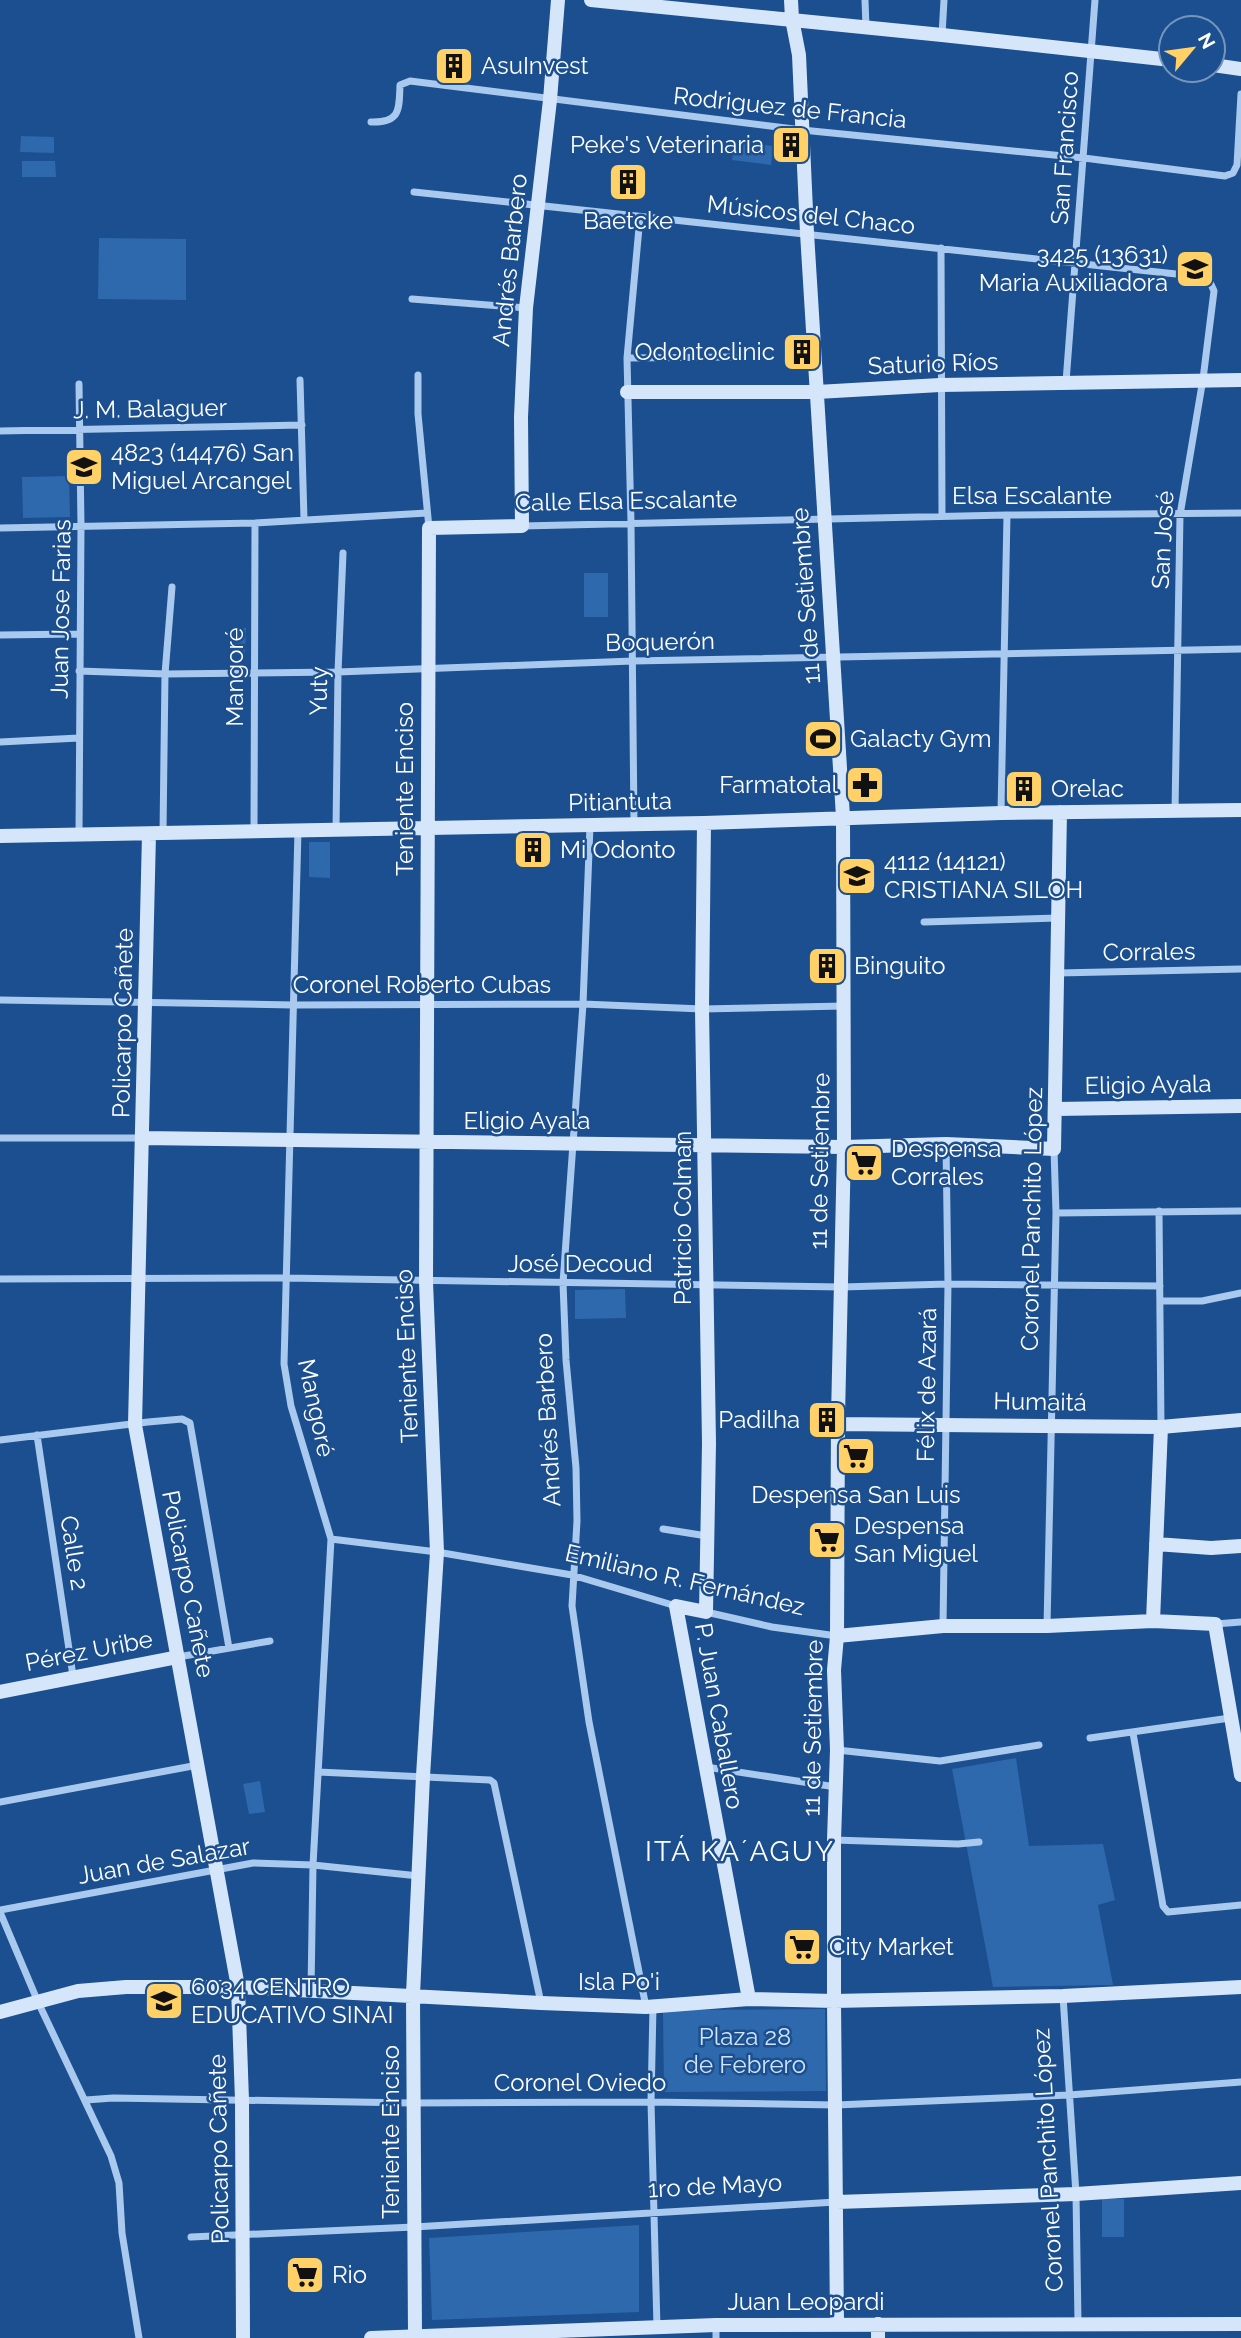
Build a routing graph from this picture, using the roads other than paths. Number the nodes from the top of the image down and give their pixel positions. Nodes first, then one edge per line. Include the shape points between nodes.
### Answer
1 (558, 0) edge
2 (591, 0) edge
3 (791, 0) edge
4 (865, 0) edge
5 (944, 0) edge
6 (1095, 0) edge
7 (792, 19) junction
8 (866, 27) junction
9 (942, 34) junction
10 (1092, 51) junction
11 (1157, 58) edge
12 (1241, 94) edge
13 (550, 100) junction
14 (371, 122) dead end
15 (802, 130) junction
16 (1084, 158) junction
17 (414, 192) dead end
18 (538, 205) junction
19 (640, 217) junction
20 (807, 233) junction
21 (940, 248) junction
22 (1076, 264) junction
23 (1204, 276) joint
24 (412, 299) dead end
25 (526, 309) junction
26 (737, 357) dead end
27 (627, 358) junction
28 (418, 375) dead end
29 (1203, 379) junction
30 (300, 380) dead end
31 (1241, 380) edge
32 (1066, 382) junction
33 (79, 384) dead end
34 (940, 385) junction
35 (627, 392) junction
36 (817, 392) junction
37 (302, 425) junction
38 (79, 430) junction
39 (0, 431) edge
40 (427, 513) junction
41 (1241, 513) edge
42 (1007, 514) junction
43 (1180, 515) junction
44 (942, 516) junction
45 (304, 519) junction
46 (824, 519) junction
47 (255, 523) junction
48 (632, 523) junction
49 (81, 526) junction
50 (523, 526) junction
51 (0, 528) edge
52 (429, 528) junction
53 (343, 553) dead end
54 (172, 587) dead end
55 (79, 634) junction
56 (0, 635) edge
57 (1241, 649) edge
58 (1177, 650) junction
59 (1004, 654) junction
60 (833, 657) junction
61 (633, 661) junction
62 (428, 670) junction
63 (79, 671) junction
64 (255, 672) junction
65 (338, 672) junction
66 (165, 674) junction
67 (79, 738) junction
68 (0, 742) edge
69 (1241, 810) edge
70 (1060, 812) junction
71 (1175, 812) junction
72 (1001, 813) junction
73 (843, 817) junction
74 (704, 823) junction
75 (634, 824) junction
76 (590, 825) junction
77 (427, 827) junction
78 (336, 830) junction
79 (254, 831) junction
80 (298, 831) junction
81 (156, 833) junction
82 (79, 834) junction
83 (0, 835) edge
84 (1058, 918) junction
85 (924, 922) dead end
86 (1241, 970) edge
87 (1058, 973) junction
88 (0, 1000) edge
89 (147, 1001) junction
90 (428, 1003) junction
91 (583, 1004) junction
92 (293, 1005) junction
93 (844, 1006) junction
94 (702, 1009) junction
95 (1241, 1106) edge
96 (1056, 1110) junction
97 (0, 1138) edge
98 (142, 1138) junction
99 (291, 1140) junction
100 (426, 1143) junction
101 (572, 1144) junction
102 (705, 1144) junction
103 (946, 1144) junction
104 (844, 1147) junction
105 (1054, 1149) junction
106 (1159, 1211) junction
107 (1241, 1211) edge
108 (1056, 1213) junction
109 (139, 1278) junction
110 (286, 1278) junction
111 (0, 1279) edge
112 (426, 1282) junction
113 (563, 1283) junction
114 (705, 1283) junction
115 (948, 1284) junction
116 (1054, 1285) junction
117 (1160, 1286) junction
118 (842, 1287) junction
119 (1241, 1293) edge
120 (1160, 1301) junction
121 (1241, 1420) edge
122 (135, 1424) junction
123 (838, 1424) junction
124 (947, 1424) junction
125 (1053, 1425) junction
126 (1161, 1427) junction
127 (37, 1435) junction
128 (0, 1440) edge
129 (663, 1529) dead end
130 (708, 1536) junction
131 (331, 1539) junction
132 (1156, 1544) junction
133 (1241, 1546) edge
134 (437, 1552) junction
135 (572, 1576) junction
136 (676, 1606) junction
137 (706, 1612) junction
138 (1153, 1621) junction
139 (1241, 1622) edge
140 (1215, 1624) junction
141 (943, 1626) junction
142 (1047, 1626) junction
143 (837, 1636) junction
144 (270, 1641) dead end
145 (229, 1648) junction
146 (178, 1657) junction
147 (74, 1676) junction
148 (0, 1692) edge
149 (1230, 1718) junction
150 (1133, 1733) junction
151 (1090, 1738) dead end
152 (1040, 1745) dead end
153 (837, 1750) junction
154 (198, 1764) junction
155 (705, 1766) junction
156 (318, 1772) junction
157 (1241, 1775) edge
158 (423, 1776) junction
159 (836, 1787) junction
160 (0, 1802) edge
161 (834, 1840) junction
162 (979, 1842) dead end
163 (313, 1865) junction
164 (217, 1870) junction
165 (420, 1876) junction
166 (1241, 1905) edge
167 (0, 1911) edge
168 (238, 1987) junction
169 (1241, 1987) edge
170 (311, 1990) junction
171 (413, 1995) junction
172 (1063, 1996) junction
173 (749, 1999) junction
174 (834, 2001) junction
175 (38, 2002) junction
176 (541, 2003) junction
177 (650, 2006) junction
178 (0, 2012) edge
179 (1241, 2082) edge
180 (1069, 2095) junction
181 (86, 2100) junction
182 (242, 2100) junction
183 (651, 2102) junction
184 (412, 2103) junction
185 (836, 2105) junction
186 (1241, 2183) edge
187 (1076, 2194) junction
188 (836, 2202) junction
189 (653, 2213) junction
190 (414, 2227) junction
191 (243, 2235) junction
192 (191, 2237) dead end
193 (1078, 2323) junction
194 (837, 2324) junction
195 (1241, 2324) edge
196 (657, 2327) junction
197 (878, 2331) edge
198 (716, 2332) edge
199 (415, 2336) junction
200 (492, 2336) edge
201 (139, 2338) edge
202 (243, 2338) edge
203 (371, 2338) edge

1 - 13 street, Andrés Barbero
2 - 7 street
3 - 7 street, 11 de Setiembre
4 - 8 street
5 - 9 street
6 - 10 street, San Francisco
7 - 8 street
7 - 15 street, 11 de Setiembre via 799,55
8 - 9 street
9 - 10 street
10 - 11 street
10 - 16 street, San Francisco
12 - 16 street, Rodriguez de Francia via 1233,173 1217,177
13 - 14 street, Rodriguez de Francia via 405,82 398,112 384,122
13 - 15 street, Rodriguez de Francia
13 - 18 street, Andrés Barbero
15 - 16 street, Rodriguez de Francia
15 - 20 street, 11 de Setiembre
16 - 22 street, San Francisco
17 - 18 street, Músicos del Chaco
18 - 19 street, Músicos del Chaco
18 - 25 street, Andrés Barbero
19 - 20 street, Músicos del Chaco
19 - 27 street
20 - 21 street, Músicos del Chaco
20 - 36 street, 11 de Setiembre
21 - 22 street, Músicos del Chaco
21 - 34 street
22 - 23 street, Músicos del Chaco
22 - 32 street, San Francisco
23 - 29 street, San José via 1214,291
24 - 25 street
25 - 50 street, Andrés Barbero via 521,417
26 - 27 street
27 - 35 street
28 - 40 street, Teniente Enciso
29 - 31 street, Saturio Ríos
29 - 32 street, Saturio Ríos
29 - 43 street, San José
30 - 37 street
32 - 34 street, Saturio Ríos
33 - 38 street, Juan Jose Farias
34 - 36 street, Saturio Ríos
34 - 44 street
35 - 36 street, Saturio Ríos
35 - 48 street
36 - 46 street, 11 de Setiembre
37 - 38 street, J. M. Balaguer
37 - 45 street
38 - 39 street, J. M. Balaguer
38 - 49 street, Juan Jose Farias
40 - 45 street
40 - 52 street, Teniente Enciso
41 - 43 street, Elsa Escalante
42 - 43 street, Elsa Escalante
42 - 44 street, Elsa Escalante
42 - 59 street
43 - 58 street, San José
44 - 46 street, Elsa Escalante
45 - 47 street
46 - 48 street, Calle Elsa Escalante
46 - 60 street, 11 de Setiembre
47 - 49 street
47 - 64 street, Mangoré
48 - 50 street, Calle Elsa Escalante
48 - 61 street
49 - 51 street
49 - 55 street, Juan Jose Farias
50 - 52 street, Calle Elsa Escalante
52 - 62 street, Teniente Enciso
53 - 65 street, Yuty
54 - 66 street, Policarpo Cañete
55 - 56 street
55 - 63 street, Juan Jose Farias
57 - 58 street, Boquerón
58 - 59 street, Boquerón
58 - 71 street, San José
59 - 60 street, Boquerón
59 - 72 street
60 - 61 street, Boquerón
60 - 73 street, 11 de Setiembre
61 - 62 street, Boquerón
61 - 75 street
62 - 65 street, Boquerón
62 - 77 street, Teniente Enciso
63 - 66 street, Boquerón
63 - 67 street, Juan Jose Farias
64 - 65 street, Boquerón
64 - 66 street, Boquerón
64 - 79 street, Mangoré
65 - 78 street, Yuty
66 - 81 street, Policarpo Cañete
67 - 68 street
67 - 82 street, Juan Jose Farias
69 - 71 street, Pitiantuta
70 - 71 street, Pitiantuta
70 - 72 street, Pitiantuta
70 - 84 street, Coronel Panchito López
72 - 73 street, Pitiantuta
73 - 74 street, Pitiantuta
73 - 93 street, 11 de Setiembre
74 - 75 street, Pitiantuta
74 - 94 street, Patricio Colman
75 - 76 street, Pitiantuta
76 - 77 street, Pitiantuta
76 - 91 street, Andrés Barbero
77 - 78 street, Pitiantuta
77 - 90 street, Teniente Enciso
78 - 80 street, Pitiantuta
79 - 80 street, Pitiantuta
79 - 81 street, Pitiantuta
80 - 92 street, Mangoré
81 - 82 street, Pitiantuta
81 - 89 street, Policarpo Cañete
82 - 83 street, Pitiantuta
84 - 85 street
84 - 87 street, Coronel Panchito López
86 - 87 street, Corrales
87 - 96 street, Coronel Panchito López
88 - 89 street, Coronel Roberto Cubas
89 - 92 street, Coronel Roberto Cubas
89 - 98 street, Policarpo Cañete
90 - 91 street, Coronel Roberto Cubas
90 - 92 street, Coronel Roberto Cubas
90 - 100 street, Teniente Enciso
91 - 94 street, Coronel Roberto Cubas
91 - 101 street, Andrés Barbero
92 - 99 street, Mangoré
93 - 94 street, Coronel Roberto Cubas
93 - 104 street, 11 de Setiembre
94 - 102 street, Patricio Colman
95 - 96 street, Eligio Ayala
96 - 105 street, Coronel Panchito López
97 - 98 street, Eligio Ayala
98 - 99 street, Eligio Ayala
98 - 109 street, Policarpo Cañete
99 - 100 street, Eligio Ayala
99 - 110 street, Mangoré
100 - 101 street, Eligio Ayala
100 - 112 street, Teniente Enciso
101 - 102 street, Eligio Ayala
101 - 113 street, Andrés Barbero
102 - 104 street, Eligio Ayala
102 - 114 street, Patricio Colman
103 - 104 street, Eligio Ayala
103 - 105 street, Eligio Ayala
103 - 115 street, Félix de Azará
104 - 118 street, 11 de Setiembre
105 - 108 street, Coronel Panchito López
106 - 107 street
106 - 108 street
106 - 117 street
108 - 116 street, Coronel Panchito López
109 - 110 street, José Decoud
109 - 111 street, José Decoud
109 - 122 street, Policarpo Cañete
110 - 112 street, José Decoud
110 - 131 street, Mangoré via 284,1364 290,1406
112 - 113 street, José Decoud
112 - 134 street, Teniente Enciso
113 - 114 street, José Decoud
113 - 135 street, Andrés Barbero via 576,1468
114 - 118 street, José Decoud
114 - 130 street, Patricio Colman
115 - 116 street, José Decoud
115 - 118 street, José Decoud
115 - 124 street, Félix de Azará
116 - 117 street, José Decoud
116 - 125 street, Coronel Panchito López
117 - 120 street
118 - 123 street, 11 de Setiembre
119 - 120 street via 1202,1301
120 - 126 street
121 - 126 street, Humaitá
122 - 127 street
122 - 145 street via 182,1419 190,1423
122 - 146 street, Policarpo Cañete
123 - 124 street, Humaitá
123 - 143 street, 11 de Setiembre
124 - 125 street, Humaitá
124 - 141 street, Félix de Azará
125 - 126 street, Humaitá
125 - 142 street, Coronel Panchito López
126 - 132 street
127 - 128 street
127 - 147 street, Calle 2
129 - 130 street
130 - 137 street, Patricio Colman
131 - 134 street, Emiliano R. Fernández
131 - 156 street, Mangoré
132 - 133 street
132 - 138 street
134 - 135 street, Emiliano R. Fernández
134 - 158 street, Teniente Enciso
135 - 136 street, Emiliano R. Fernández
135 - 177 street, Andrés Barbero via 573,1619 587,1709
136 - 137 street, Emiliano R. Fernández
136 - 155 street, P. Juan Caballero
137 - 143 street, Emiliano R. Fernández
138 - 140 street, Emiliano R. Fernández
138 - 142 street, Emiliano R. Fernández
139 - 140 street, Emiliano R. Fernández
140 - 149 street
141 - 142 street, Emiliano R. Fernández
141 - 143 street, Emiliano R. Fernández
143 - 153 street, 11 de Setiembre
144 - 145 street, Pérez Uribe
145 - 146 street, Pérez Uribe
146 - 147 street, Pérez Uribe
146 - 154 street, Policarpo Cañete
147 - 148 street, Pérez Uribe
149 - 150 street
149 - 157 street
150 - 151 street
150 - 166 street via 1165,1910
152 - 153 street via 940,1761
153 - 159 street, 11 de Setiembre
154 - 160 street
154 - 164 street, Policarpo Cañete
155 - 159 street
155 - 173 street, P. Juan Caballero
156 - 158 street
156 - 163 street, Mangoré
158 - 165 street, Teniente Enciso
158 - 176 street via 490,1780 496,1787
159 - 161 street, 11 de Setiembre
161 - 162 street
161 - 174 street, 11 de Setiembre
163 - 164 street, Juan de Salazar via 253,1863
163 - 165 street, Juan de Salazar
163 - 170 street, Mangoré
164 - 167 street, Juan de Salazar
164 - 168 street, Policarpo Cañete
165 - 171 street, Teniente Enciso
167 - 175 street
168 - 170 street, Isla Po'i
168 - 175 street, Isla Po'i via 101,1987
168 - 182 street, Policarpo Cañete
169 - 172 street, Isla Po'i
170 - 171 street, Isla Po'i
171 - 176 street, Isla Po'i
171 - 184 street, Teniente Enciso
172 - 174 street, Isla Po'i
172 - 180 street, Coronel Panchito López
173 - 174 street, Isla Po'i
173 - 177 street, Isla Po'i
174 - 185 street, 11 de Setiembre
175 - 178 street, Isla Po'i
175 - 181 street
176 - 177 street, Isla Po'i
177 - 183 street, Andrés Barbero
179 - 180 street, Coronel Oviedo
180 - 185 street, Coronel Oviedo
180 - 187 street, Coronel Panchito López
181 - 182 street, Coronel Oviedo
181 - 201 street via 119,2183
182 - 184 street, Coronel Oviedo
182 - 191 street, Policarpo Cañete
183 - 184 street, Coronel Oviedo
183 - 185 street, Coronel Oviedo
183 - 189 street, Andrés Barbero
184 - 190 street, Teniente Enciso
185 - 188 street, 11 de Setiembre
186 - 187 street, 1ro de Mayo
187 - 188 street, 1ro de Mayo
187 - 193 street, Coronel Panchito López
188 - 189 street, 1ro de Mayo
188 - 194 street, 11 de Setiembre
189 - 190 street, 1ro de Mayo
189 - 196 street, Andrés Barbero
190 - 191 street, 1ro de Mayo
190 - 199 street, Teniente Enciso
191 - 192 street, 1ro de Mayo
191 - 202 street, Policarpo Cañete
193 - 195 street, Juan Leopardi via 1104,2327
193 - 197 street, Juan Leopardi
194 - 197 street, Juan Leopardi
194 - 198 street, Juan Leopardi
196 - 198 street, Juan Leopardi
196 - 200 street, Juan Leopardi
199 - 200 street, Juan Leopardi
199 - 203 street, Juan Leopardi

